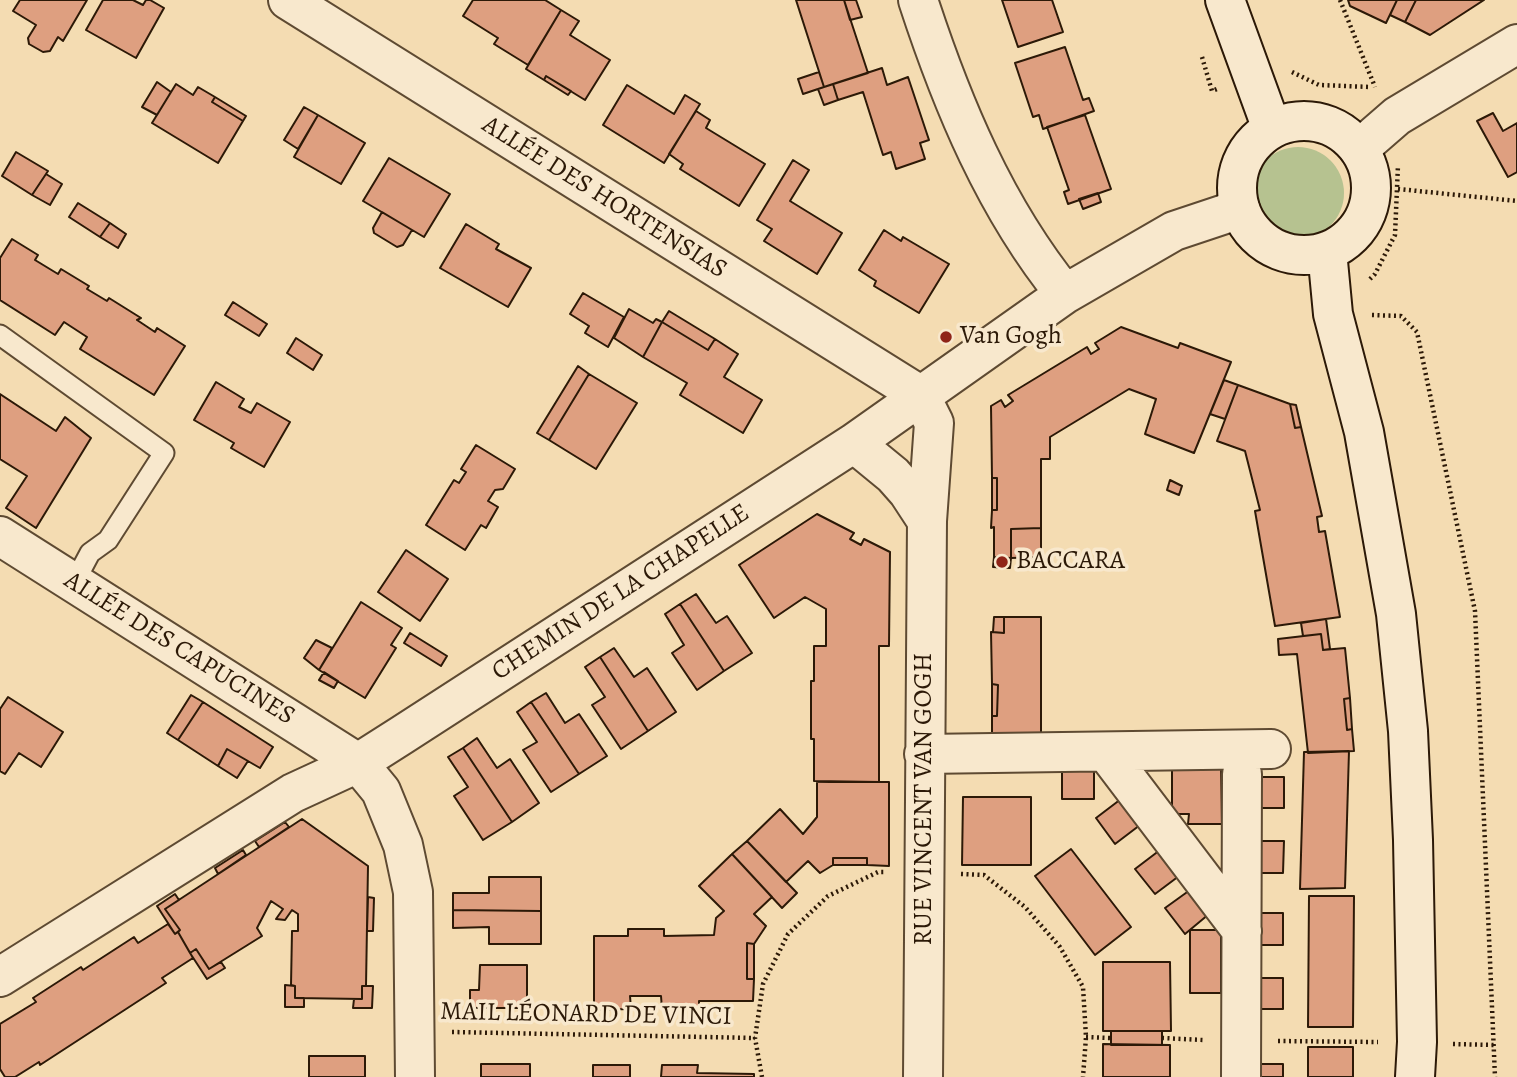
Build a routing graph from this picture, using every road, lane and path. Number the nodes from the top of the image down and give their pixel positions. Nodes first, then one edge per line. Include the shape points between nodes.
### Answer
1 (288, 0) edge
2 (918, 0) edge
3 (1225, 0) edge
4 (1340, 0) edge
5 (1517, 44) edge
6 (1397, 116) junction
7 (1272, 128) junction
8 (1359, 149) junction
9 (1398, 189) junction
10 (1517, 201) edge
11 (1240, 209) junction
12 (1327, 251) junction
13 (1065, 294) junction
14 (1333, 314) junction
15 (0, 335) edge
16 (920, 395) junction
17 (854, 443) junction
18 (927, 522) junction
19 (0, 536) edge
20 (74, 583) junction
21 (1271, 749) dead end
22 (1107, 753) junction
23 (924, 754) junction
24 (358, 762) junction
25 (1242, 774) dead end
26 (1242, 931) junction
27 (0, 978) edge
28 (415, 1031) junction
29 (1086, 1037) dead end
30 (755, 1038) dead end
31 (1111, 1038) dead end
32 (1162, 1038) dead end
33 (1495, 1045) junction
34 (1241, 1059) edge
35 (1416, 1060) edge
36 (415, 1077) edge
37 (923, 1077) edge
38 (1495, 1077) edge

1 - 16 street, ALLÉE DES HORTENSIAS
2 - 13 street via 938,60 989,178 1039,262
3 - 7 street
4 - 6 path via 1375,88
5 - 6 street
6 - 8 street
6 - 9 path
7 - 8 street via 1310,120 1346,135
7 - 11 street via 1245,154 1236,190
8 - 12 street via 1368,167 1368,208 1352,234
9 - 10 path
9 - 14 path via 1395,234 1375,274
11 - 12 street via 1265,243 1306,255
11 - 13 street, CHEMIN DE LA CHAPELLE via 1174,231
12 - 14 street
13 - 16 street, CHEMIN DE LA CHAPELLE
14 - 33 path via 1401,316 1417,332 1475,611
14 - 35 street via 1364,432 1396,614 1408,731
15 - 20 lane via 164,453 108,540 90,553
16 - 17 street, CHEMIN DE LA CHAPELLE
16 - 18 street, RUE VINCENT VAN GOGH via 934,423
17 - 18 street via 893,475
17 - 24 street, CHEMIN DE LA CHAPELLE
18 - 23 street, RUE VINCENT VAN GOGH
19 - 20 street, ALLÉE DES CAPUCINES
20 - 24 street, ALLÉE DES CAPUCINES
21 - 22 street
22 - 23 street
22 - 26 street
23 - 37 street, RUE VINCENT VAN GOGH
24 - 27 street, CHEMIN DE LA CHAPELLE via 293,793
24 - 28 street, ALLÉE DES CAPUCINES via 381,791 403,845 411,881
25 - 26 street
26 - 34 street
28 - 30 path, MAIL LÉONARD DE VINCI
28 - 36 street, ALLÉE DES CAPUCINES
29 - 31 path
32 - 34 path
33 - 35 path
33 - 38 path
34 - 35 path

